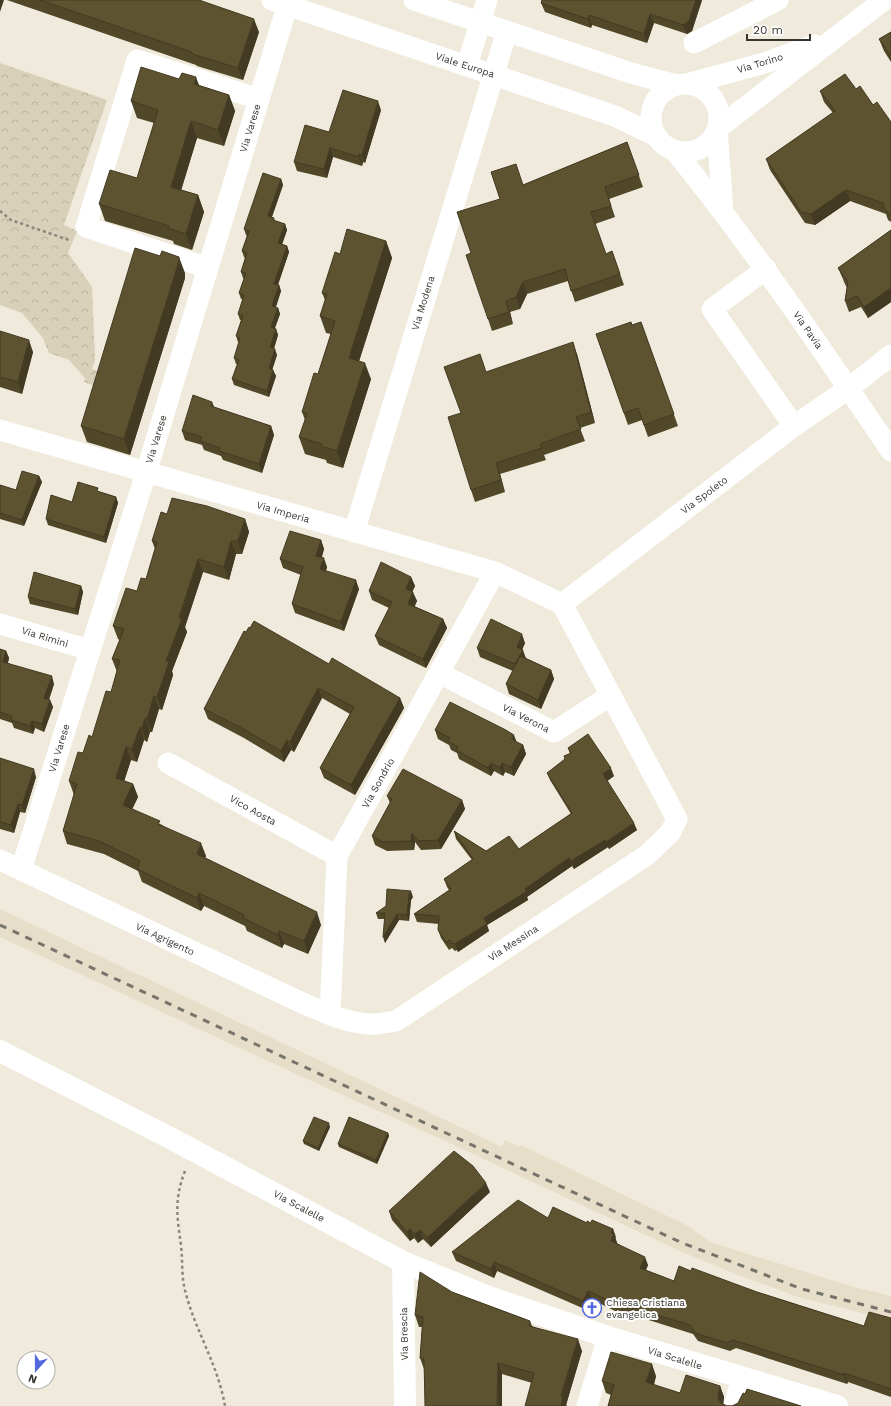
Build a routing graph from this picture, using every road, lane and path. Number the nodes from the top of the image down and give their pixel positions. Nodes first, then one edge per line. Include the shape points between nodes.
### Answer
1 (414, 0) edge
2 (487, 0) edge
3 (778, 0) edge
4 (884, 0) edge
5 (283, 2) edge
6 (480, 22) junction
7 (507, 31) junction
8 (833, 38) junction
9 (694, 43) dead end
10 (467, 66) junction
11 (493, 74) junction
12 (681, 84) junction
13 (259, 99) junction
14 (717, 129) junction
15 (656, 136) junction
16 (674, 150) junction
17 (0, 211) edge
18 (723, 211) junction
19 (73, 242) dead end
20 (208, 268) junction
21 (766, 269) junction
22 (891, 355) edge
23 (848, 389) junction
24 (794, 426) junction
25 (0, 430) edge
26 (891, 451) edge
27 (146, 473) junction
28 (354, 532) junction
29 (495, 572) junction
30 (562, 604) junction
31 (0, 624) edge
32 (90, 650) junction
33 (439, 673) junction
34 (611, 696) junction
35 (168, 763) dead end
36 (337, 856) junction
37 (0, 860) edge
38 (21, 870) junction
39 (330, 1015) junction
40 (0, 1051) edge
41 (198, 1153) junction
42 (403, 1262) junction
43 (608, 1338) junction
44 (742, 1378) junction
45 (225, 1406) edge
46 (405, 1406) edge
47 (586, 1406) edge
48 (734, 1406) edge
49 (838, 1406) edge

1 - 6 street
2 - 6 street
3 - 9 street
4 - 8 street, Via Torino
5 - 10 street, Viale Europa
5 - 13 street, Via Varese
6 - 7 street
6 - 10 street
7 - 11 street, Via Modena
7 - 12 street via 631,73
8 - 12 street, Via Torino via 761,64
8 - 14 street, Via Torino
10 - 11 street, Viale Europa
11 - 15 street, Viale Europa via 615,116
11 - 28 street, Via Modena
12 - 14 street via 702,88 714,99 718,108
12 - 15 street via 667,89 653,105 652,126
13 - 20 street, Via Varese
13 - 20 street via 137,60 86,227
14 - 16 street via 712,139 704,146 684,152
14 - 18 street
15 - 16 street
16 - 18 street, Via Pavia
17 - 19 path via 11,220
18 - 21 street, Via Pavia
20 - 27 street, Via Varese
21 - 23 street, Via Pavia
21 - 24 street via 712,309
22 - 23 street, Via Spoleto
23 - 24 street, Via Spoleto
23 - 26 street, Via Pavia
24 - 30 street, Via Spoleto
25 - 27 street, Via Imperia
27 - 28 street, Via Imperia
27 - 32 street, Via Varese
28 - 29 street, Via Imperia
29 - 30 street, Via Imperia
29 - 33 street, Via Sondrio
30 - 34 street
31 - 32 street, Via Rimini
32 - 38 street, Via Varese
33 - 34 street, Via Verona via 554,732
33 - 36 street, Via Sondrio
34 - 39 street, Via Messina via 677,819 670,833 647,855 396,1021 370,1024 345,1021
35 - 36 street, Vico Aosta
36 - 39 street, Via Sondrio
37 - 38 street, Via Agrigento
38 - 39 street, Via Agrigento
40 - 41 main road, Via Scalelle
41 - 42 main road, Via Scalelle
41 - 45 path via 185,1171 178,1191 176,1209 182,1250 182,1274 186,1294 210,1354
42 - 43 main road, Via Scalelle via 491,1298
42 - 46 main road, Via Brescia
43 - 44 main road, Via Scalelle
43 - 47 street
44 - 48 street
44 - 49 main road, Via Scalelle

